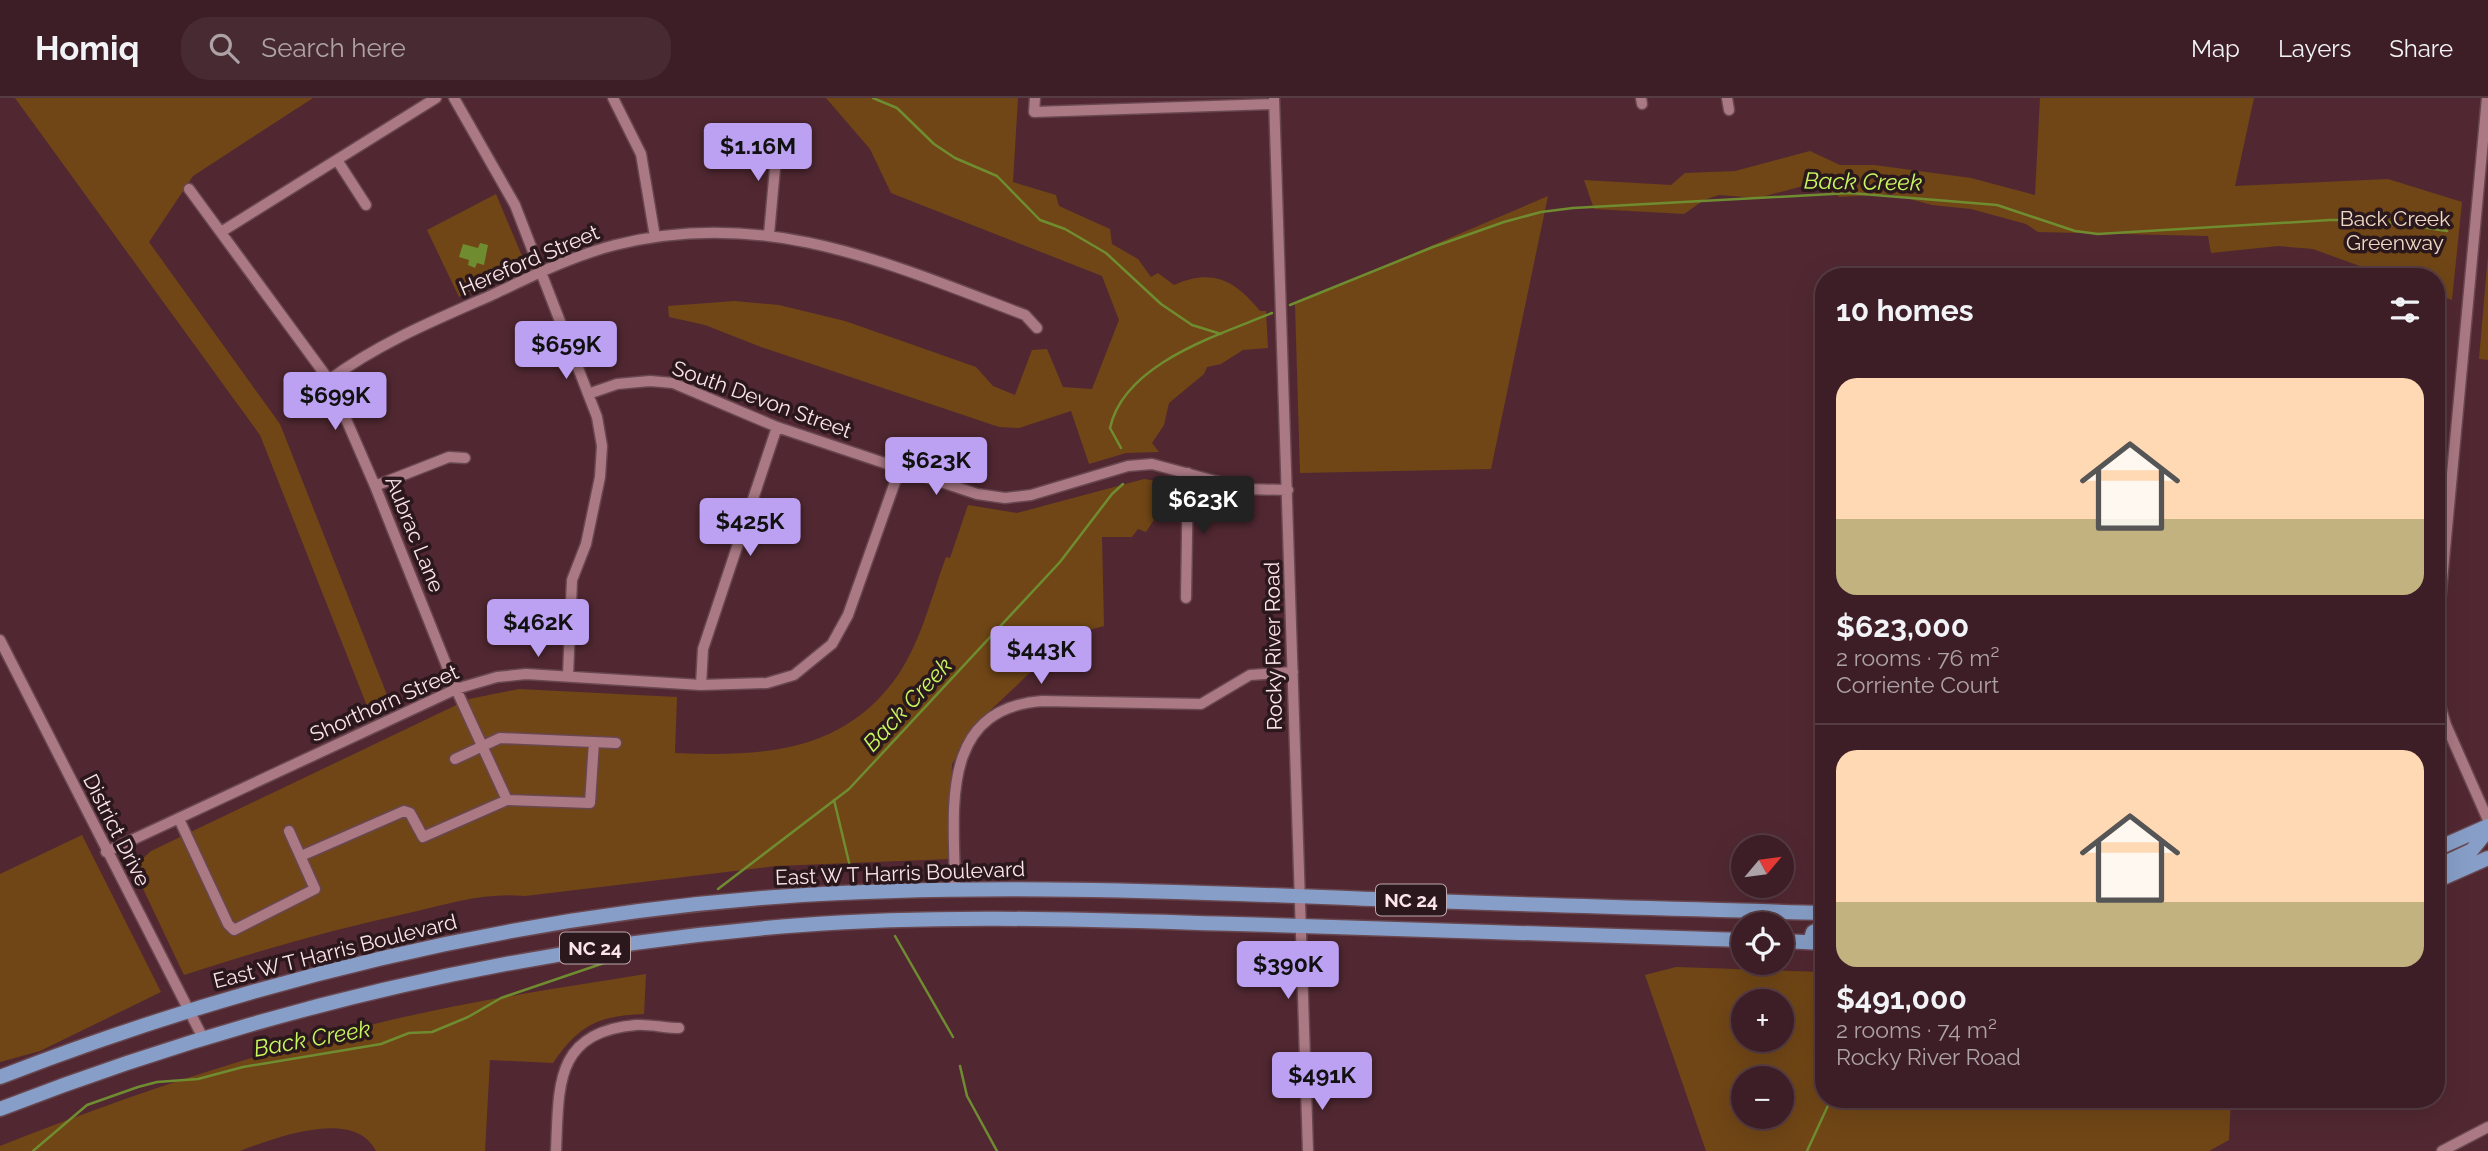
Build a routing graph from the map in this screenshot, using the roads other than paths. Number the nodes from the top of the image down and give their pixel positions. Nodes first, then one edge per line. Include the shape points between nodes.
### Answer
1 (436, 98) edge
2 (454, 98) edge
3 (613, 98) edge
4 (1035, 98) edge
5 (1727, 98) edge
6 (2487, 98) edge
7 (1274, 101) edge
8 (1728, 110) dead end
9 (778, 135) dead end
10 (337, 160) junction
11 (189, 189) dead end
12 (366, 205) dead end
13 (220, 232) junction
14 (769, 234) junction
15 (655, 237) junction
16 (542, 272) junction
17 (1037, 328) dead end
18 (329, 380) junction
19 (588, 394) junction
20 (777, 427) junction
21 (465, 458) dead end
22 (900, 468) junction
23 (1188, 473) junction
24 (375, 486) junction
25 (1287, 490) junction
26 (2445, 535) edge
27 (1186, 598) dead end
28 (0, 640) edge
29 (1293, 672) junction
30 (568, 675) junction
31 (701, 684) junction
32 (456, 689) junction
33 (2445, 722) edge
34 (594, 742) junction
35 (616, 743) dead end
36 (483, 746) junction
37 (455, 759) dead end
38 (507, 800) junction
39 (179, 819) junction
40 (2488, 820) edge
41 (2488, 828) edge
42 (289, 831) dead end
43 (2445, 845) edge
44 (106, 852) junction
45 (301, 856) junction
46 (2488, 858) edge
47 (2445, 863) edge
48 (2445, 877) edge
49 (956, 890) junction
50 (1300, 896) junction
51 (1815, 913) edge
52 (1301, 926) junction
53 (1731, 940) edge
54 (1794, 942) edge
55 (1815, 943) edge
56 (188, 1010) junction
57 (679, 1028) dead end
58 (203, 1038) junction
59 (0, 1077) edge
60 (0, 1109) edge
61 (2488, 1127) edge
62 (556, 1151) edge
63 (1308, 1151) edge
64 (2442, 1151) edge

1 - 10 street
2 - 16 street via 509,193
3 - 15 street via 641,154
4 - 7 street via 1034,112
5 - 8 street
6 - 26 street
7 - 25 street, Rocky River Road
9 - 14 street
10 - 12 street
10 - 13 street
11 - 13 street, Aubrac Lane
13 - 18 street, Aubrac Lane
14 - 15 street, Hereford Street
14 - 17 street, Hereford Street via 873,257 1025,316
15 - 16 street, Hereford Street via 614,245
16 - 18 street, Hereford Street via 374,348
16 - 19 street
18 - 24 street, Aubrac Lane
19 - 20 street, South Devon Street via 617,384 673,383
19 - 30 street via 602,446 600,477 586,544 572,580
20 - 22 street, South Devon Street
20 - 31 street via 703,649
21 - 24 street via 449,457
22 - 23 street, South Devon Street via 977,494 1005,498 1044,492 1128,466 1152,464
22 - 31 street, Shorthorn Street via 848,615 832,644 794,675 767,683
23 - 25 street, South Devon Street via 1245,489
23 - 27 street
24 - 32 street, Aubrac Lane
25 - 29 street, Rocky River Road
28 - 44 street, District Drive
29 - 49 street via 1250,675 1201,704 1042,701 1000,713 969,741 956,772
29 - 50 street, Rocky River Road
30 - 31 street, Shorthorn Street
30 - 32 street, Shorthorn Street via 497,677
32 - 36 street, Aubrac Lane
32 - 39 street, Shorthorn Street
33 - 40 street
34 - 35 street
34 - 36 street via 500,738
34 - 38 street via 590,803
36 - 37 street
36 - 38 street, Aubrac Lane
38 - 45 street via 423,837 410,813 404,811
39 - 44 street, Shorthorn Street
39 - 45 street via 234,930 315,889
41 - 43 main road
41 - 47 main road via 2472,850
42 - 45 street
44 - 56 street, District Drive
46 - 48 main road
49 - 50 main road, East W T Harris Boulevard / NC 24
49 - 56 main road, East W T Harris Boulevard / NC 24 via 772,898 574,921 365,962
50 - 51 main road, East W T Harris Boulevard / NC 24
50 - 52 street, Rocky River Road
52 - 53 main road, NC 24
52 - 58 main road, NC 24 via 956,918 745,930 606,946 447,974
52 - 63 street, Rocky River Road
54 - 55 main road
56 - 58 street, District Drive
56 - 59 main road, East W T Harris Boulevard / NC 24
57 - 62 street via 639,1025 608,1030 577,1049 563,1068
58 - 60 main road, NC 24
61 - 64 street

